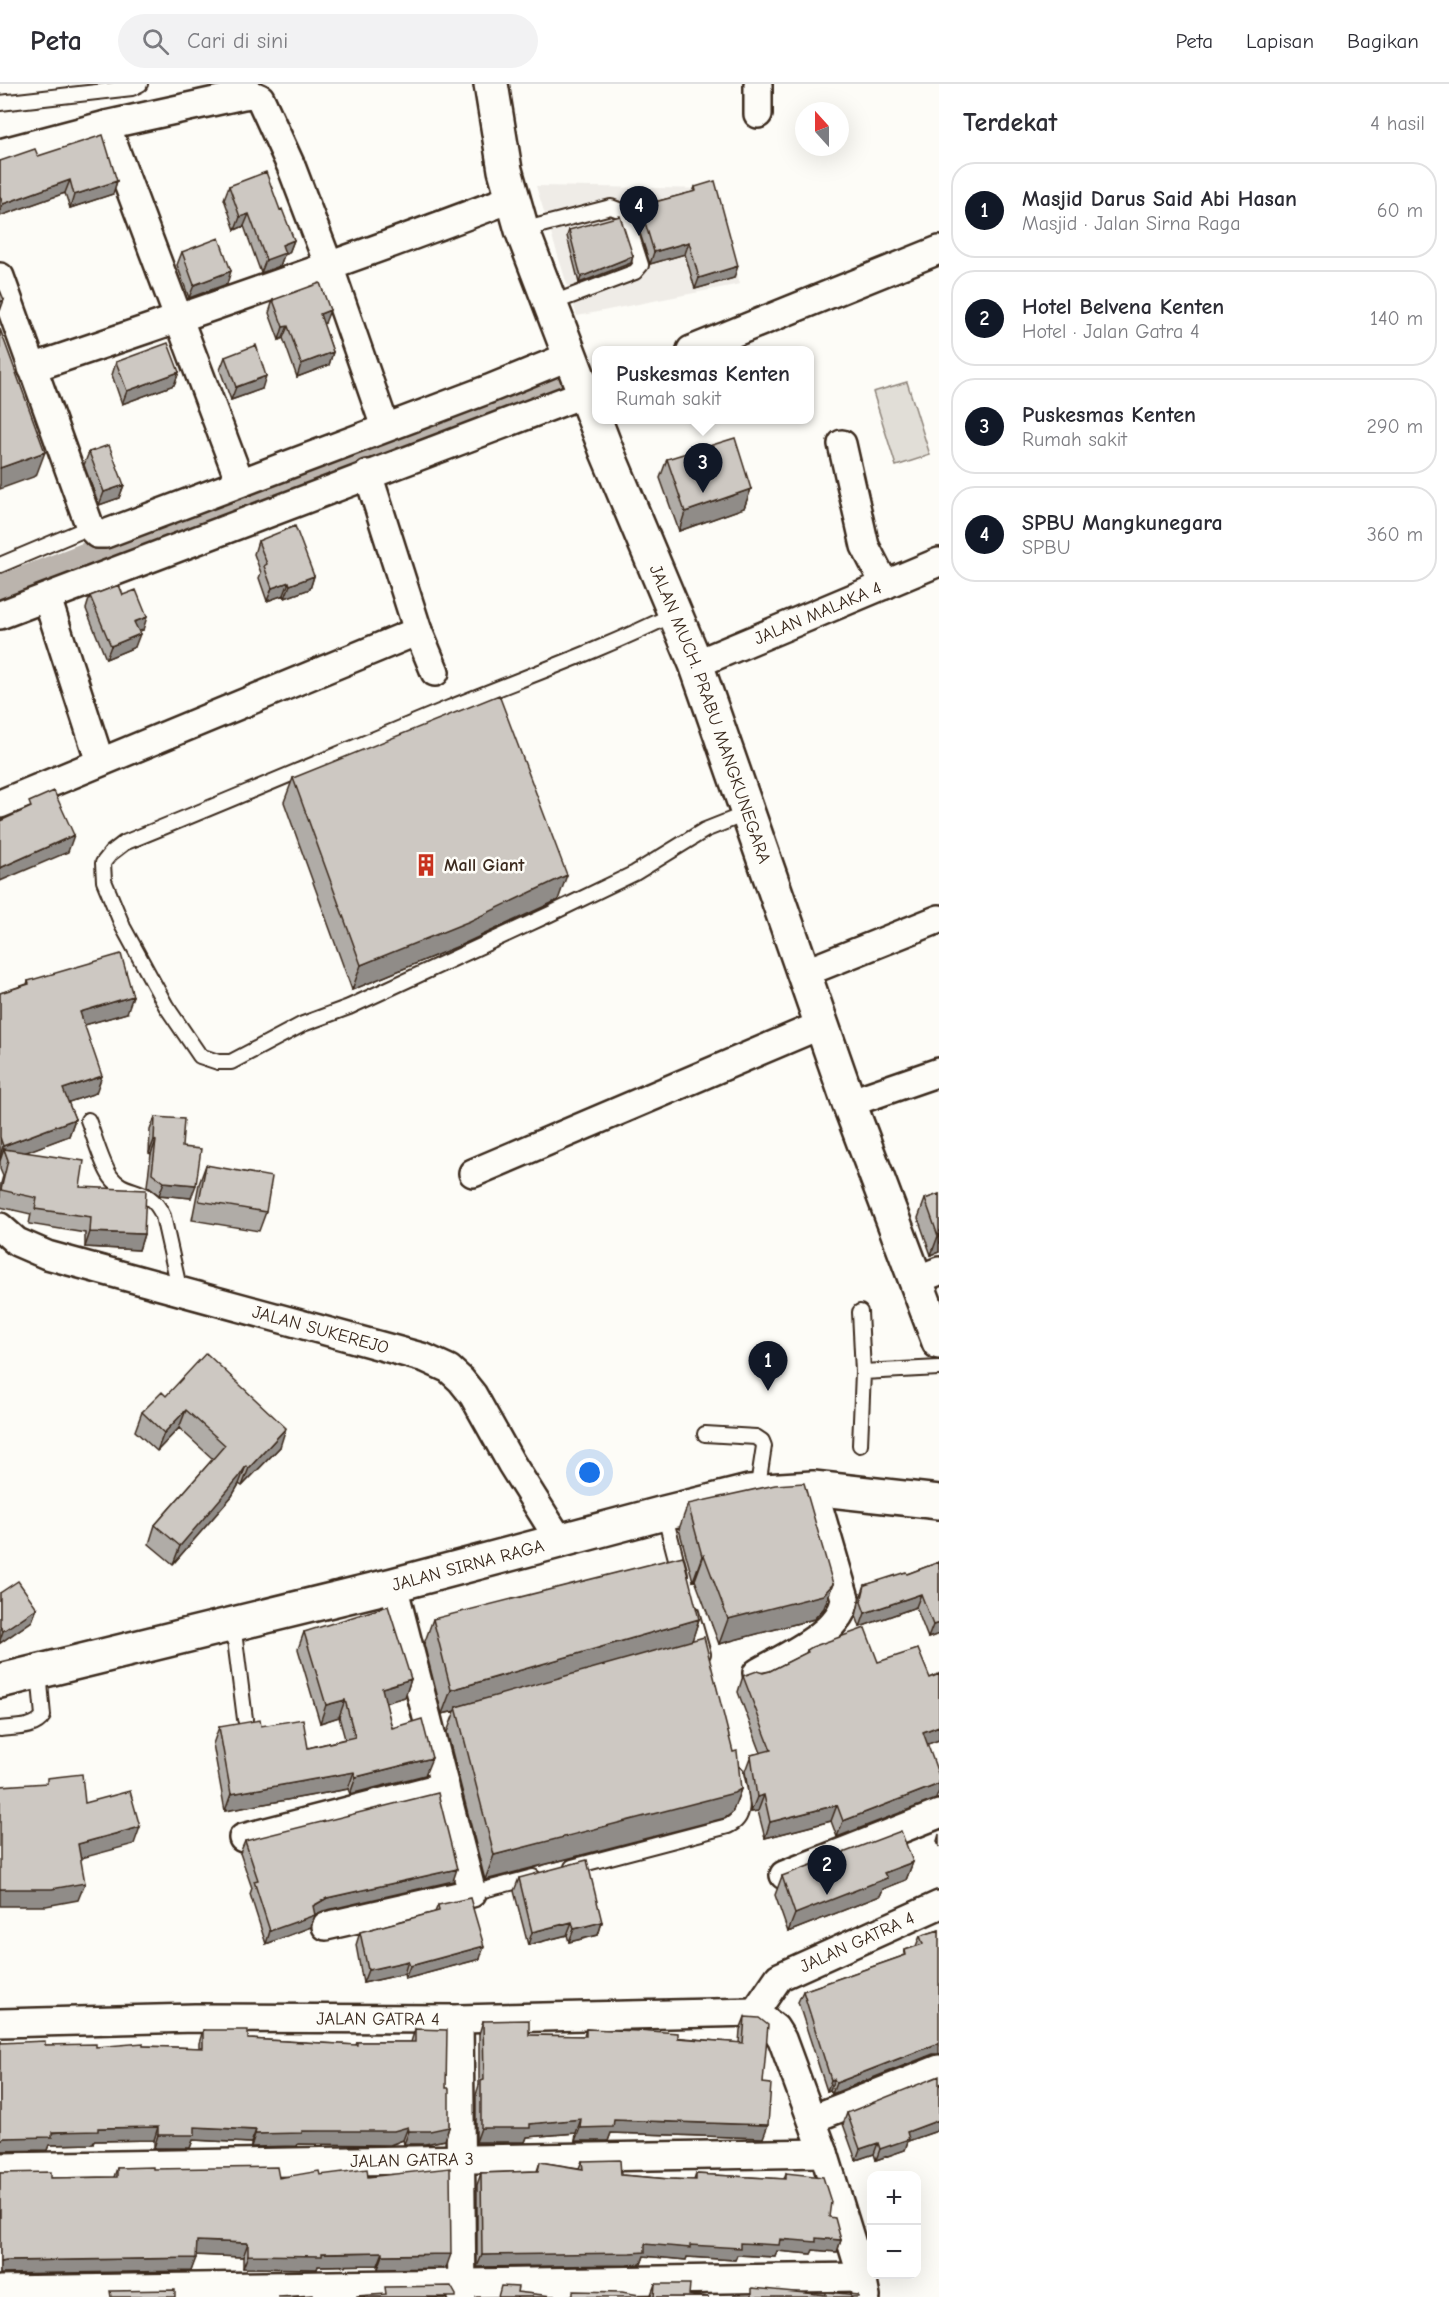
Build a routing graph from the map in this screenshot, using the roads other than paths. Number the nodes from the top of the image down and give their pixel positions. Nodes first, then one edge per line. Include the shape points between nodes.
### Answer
1 (140, 84) edge
2 (491, 84) edge
3 (758, 84) edge
4 (0, 103) edge
5 (758, 114) dead end
6 (106, 125) junction
7 (0, 153) edge
8 (513, 198) junction
9 (522, 230) junction
10 (939, 250) edge
11 (329, 266) junction
12 (0, 277) edge
13 (550, 304) junction
14 (180, 319) junction
15 (703, 346) edge
16 (570, 356) junction
17 (32, 368) junction
18 (590, 391) edge
19 (603, 424) edge
20 (385, 427) junction
21 (842, 444) dead end
22 (368, 474) junction
23 (240, 482) junction
24 (90, 527) junction
25 (939, 562) edge
26 (0, 565) edge
27 (885, 585) junction
28 (47, 598) junction
29 (676, 613) junction
30 (0, 615) edge
31 (418, 631) junction
32 (696, 664) junction
33 (435, 672) dead end
34 (100, 762) junction
35 (0, 804) edge
36 (748, 813) junction
37 (939, 919) edge
38 (804, 973) junction
39 (823, 1024) junction
40 (939, 1072) edge
41 (849, 1103) junction
42 (88, 1120) dead end
43 (473, 1173) dead end
44 (0, 1227) edge
45 (927, 1276) edge
46 (180, 1292) junction
47 (860, 1312) dead end
48 (939, 1342) edge
49 (939, 1368) edge
50 (863, 1372) junction
51 (705, 1434) dead end
52 (860, 1445) dead end
53 (813, 1488) junction
54 (757, 1492) junction
55 (939, 1502) edge
56 (664, 1513) junction
57 (560, 1541) junction
58 (393, 1585) junction
59 (233, 1624) junction
60 (708, 1669) edge
61 (39, 1672) junction
62 (757, 1673) edge
63 (0, 1681) edge
64 (245, 1719) dead end
65 (0, 1729) edge
66 (735, 1762) edge
67 (445, 1786) junction
68 (939, 1814) edge
69 (243, 1838) dead end
70 (784, 1875) edge
71 (472, 1893) junction
72 (939, 1905) edge
73 (326, 1926) dead end
74 (761, 2016) junction
75 (459, 2019) junction
76 (0, 2023) edge
77 (939, 2069) edge
78 (812, 2119) junction
79 (824, 2153) junction
80 (460, 2158) junction
81 (0, 2167) edge
82 (864, 2287) edge
83 (0, 2290) edge
84 (462, 2290) edge

1 - 4 lane
2 - 8 main road, JALAN MUCH. PRABU MANGKUNEGARA
3 - 5 street
6 - 7 street
6 - 11 street via 243,95 256,96 263,103 291,166
6 - 14 street
8 - 9 main road, JALAN MUCH. PRABU MANGKUNEGARA
8 - 11 street
9 - 13 main road, JALAN MUCH. PRABU MANGKUNEGARA
9 - 13 lane via 611,207 624,213 641,265 635,272
10 - 15 street
11 - 14 street
11 - 20 street
12 - 17 street
13 - 16 main road, JALAN MUCH. PRABU MANGKUNEGARA
14 - 17 street
14 - 23 street
16 - 18 main road, JALAN MUCH. PRABU MANGKUNEGARA
16 - 20 street
17 - 24 street
18 - 22 street
19 - 29 main road, JALAN MUCH. PRABU MANGKUNEGARA
20 - 23 street
21 - 27 street via 865,546
22 - 28 street
22 - 31 street
23 - 24 street via 105,534 97,534
24 - 26 lane
25 - 27 street, JALAN MALAKA 4
27 - 32 street, JALAN MALAKA 4
28 - 30 street
28 - 34 street
29 - 32 main road, JALAN MUCH. PRABU MANGKUNEGARA
29 - 36 lane via 634,634 124,843 103,863 104,881 123,927 166,1006 200,1056 231,1062 303,1024 349,1007 561,909 635,873 705,830
31 - 33 street
31 - 34 street
32 - 36 main road, JALAN MUCH. PRABU MANGKUNEGARA
34 - 35 street
36 - 38 main road, JALAN MUCH. PRABU MANGKUNEGARA
37 - 38 street
38 - 39 main road, JALAN MUCH. PRABU MANGKUNEGARA
39 - 41 main road, JALAN MUCH. PRABU MANGKUNEGARA
39 - 43 street
40 - 41 street
41 - 45 main road, JALAN MUCH. PRABU MANGKUNEGARA
42 - 46 lane via 111,1177 118,1184 152,1198 159,1206
44 - 46 street, JALAN SUKEREJO via 17,1242 47,1255
45 - 48 main road, JALAN MUCH. PRABU MANGKUNEGARA
46 - 57 street, JALAN SUKEREJO via 425,1358 449,1369 473,1395
47 - 50 lane
49 - 50 lane
50 - 52 lane
51 - 54 lane via 756,1437 762,1441
53 - 54 main road, JALAN SIRNA RAGA
53 - 55 main road, JALAN SIRNA RAGA
53 - 62 street via 844,1609 823,1633
54 - 56 main road, JALAN SIRNA RAGA
56 - 57 main road, JALAN SIRNA RAGA
56 - 60 lane via 696,1652
57 - 58 main road, JALAN SIRNA RAGA
58 - 59 main road, JALAN SIRNA RAGA
58 - 67 street via 436,1725
59 - 61 main road, JALAN SIRNA RAGA
59 - 64 lane
61 - 63 main road, JALAN SIRNA RAGA
61 - 65 lane via 43,1716 40,1721
66 - 71 lane via 742,1811 737,1822
67 - 69 street
67 - 71 street
68 - 70 street
71 - 73 street
72 - 74 street, JALAN GATRA 4 via 779,1977 769,1988
74 - 75 street, JALAN GATRA 4
74 - 78 street via 782,2039
75 - 76 street, JALAN GATRA 4 via 195,2018
75 - 80 street
77 - 78 street
78 - 79 street
79 - 80 street, JALAN GATRA 3
79 - 82 street
80 - 81 street, JALAN GATRA 3
80 - 84 street
82 - 84 street
83 - 84 street

